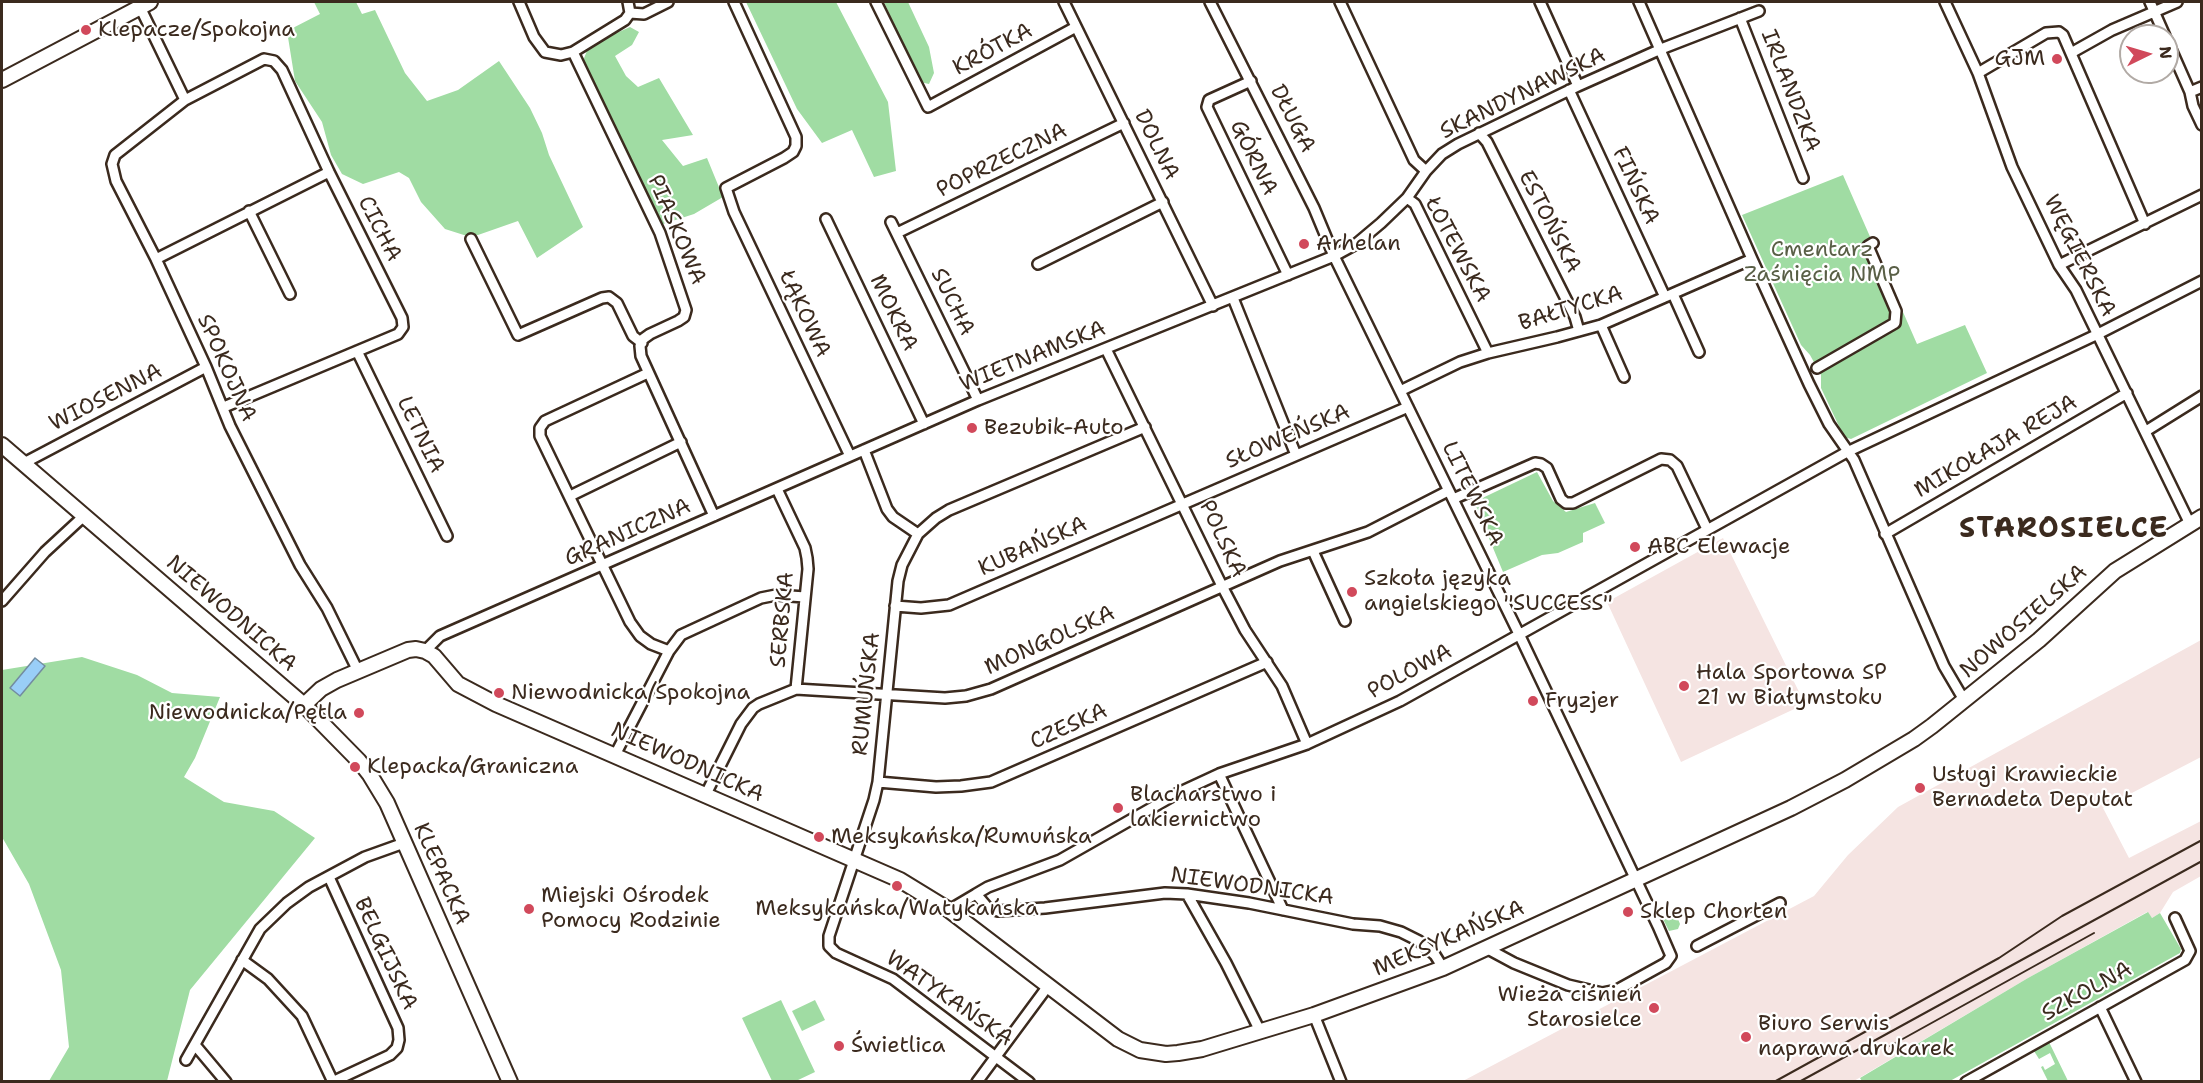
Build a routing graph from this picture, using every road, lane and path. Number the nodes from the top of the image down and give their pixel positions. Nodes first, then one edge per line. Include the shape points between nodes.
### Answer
1 (519, 2) edge
2 (628, 2) edge
3 (668, 2) edge
4 (734, 2) edge
5 (876, 2) edge
6 (1064, 2) edge
7 (1210, 2) edge
8 (1340, 2) edge
9 (1540, 2) edge
10 (1639, 2) edge
11 (1945, 2) edge
12 (2150, 2) edge
13 (2177, 2) edge
14 (145, 4) edge
15 (1758, 10) dead end
16 (2154, 11) junction
17 (630, 13) junction
18 (1740, 18) junction
19 (2160, 24) edge
20 (1076, 27) junction
21 (1661, 49) junction
22 (573, 52) junction
23 (2071, 53) junction
24 (2179, 67) edge
25 (1978, 73) junction
26 (2, 80) edge
27 (1251, 81) junction
28 (2202, 87) edge
29 (1574, 88) junction
30 (2190, 92) junction
31 (185, 100) junction
32 (1124, 123) junction
33 (2202, 125) edge
34 (1479, 133) junction
35 (1426, 171) junction
36 (329, 172) junction
37 (1803, 178) dead end
38 (2202, 195) edge
39 (1407, 198) junction
40 (1163, 202) junction
41 (249, 211) junction
42 (826, 219) dead end
43 (891, 222) dead end
44 (2145, 224) junction
45 (897, 233) junction
46 (471, 240) dead end
47 (1873, 243) dead end
48 (1334, 256) junction
49 (156, 259) junction
50 (1752, 259) junction
51 (1038, 264) dead end
52 (2059, 265) junction
53 (1288, 275) junction
54 (2202, 281) edge
55 (290, 294) dead end
56 (1669, 295) junction
57 (1233, 298) junction
58 (1213, 306) junction
59 (1600, 325) junction
60 (1579, 331) junction
61 (2098, 334) junction
62 (642, 343) junction
63 (1106, 349) junction
64 (357, 351) junction
65 (1488, 352) junction
66 (1700, 352) dead end
67 (206, 367) junction
68 (1817, 368) dead end
69 (648, 373) junction
70 (1624, 377) dead end
71 (1400, 392) junction
72 (2127, 393) junction
73 (2202, 396) edge
74 (978, 400) junction
75 (224, 407) junction
76 (1408, 407) junction
77 (924, 424) junction
78 (1145, 427) junction
79 (2146, 431) junction
80 (681, 442) junction
81 (2, 445) edge
82 (864, 450) junction
83 (1847, 452) junction
84 (1296, 455) junction
85 (850, 456) junction
86 (24, 463) junction
87 (777, 489) junction
88 (1450, 495) junction
89 (570, 496) junction
90 (1183, 503) junction
91 (85, 515) junction
92 (714, 516) junction
93 (2196, 520) edge
94 (1707, 529) junction
95 (918, 534) junction
96 (1885, 534) junction
97 (447, 536) dead end
98 (1313, 551) junction
99 (603, 565) junction
100 (1222, 586) junction
101 (806, 597) junction
102 (2, 601) edge
103 (895, 606) junction
104 (1345, 621) dead end
105 (1519, 634) junction
106 (424, 651) junction
107 (669, 651) junction
108 (1268, 662) junction
109 (358, 671) junction
110 (796, 689) junction
111 (887, 693) junction
112 (1964, 700) junction
113 (303, 705) junction
114 (1307, 744) junction
115 (615, 755) junction
116 (1219, 774) junction
117 (878, 782) junction
118 (706, 794) junction
119 (404, 843) junction
120 (854, 859) junction
121 (329, 877) junction
122 (1635, 879) junction
123 (976, 894) junction
124 (1186, 894) junction
125 (1780, 903) dead end
126 (949, 910) junction
127 (1283, 910) junction
128 (2175, 918) dead end
129 (1697, 946) dead end
130 (1488, 949) junction
131 (242, 960) junction
132 (1443, 968) junction
133 (1047, 986) junction
134 (2100, 1007) junction
135 (1314, 1015) junction
136 (1260, 1031) junction
137 (195, 1045) junction
138 (996, 1055) junction
139 (186, 1060) dead end
140 (333, 1081) edge
141 (226, 1082) edge
142 (510, 1082) edge
143 (977, 1082) edge
144 (1029, 1082) edge
145 (1341, 1082) edge
146 (1966, 1082) edge
147 (2136, 1082) edge

1 - 22 street via 545,52
2 - 17 street
3 - 17 street via 644,14
4 - 85 street, ŁĄKOWA via 796,137 796,146 784,158 726,188
5 - 20 street, KRÓTKA via 928,107
6 - 20 street, DOLNA
7 - 27 street, DŁUGA
8 - 35 street via 1414,160
9 - 29 street, FIŃSKA
10 - 21 street
11 - 25 street, WĘGIERSKA
12 - 16 street
13 - 16 street
14 - 26 street
14 - 31 street
15 - 18 street, SKANDYNAWSKA
16 - 19 street
16 - 23 street
17 - 22 street
18 - 21 street, SKANDYNAWSKA
18 - 37 street, IRLANDZKA
20 - 32 street, DOLNA
21 - 29 street, SKANDYNAWSKA
21 - 50 street
22 - 62 street, PIASKOWA via 660,233 685,302 684,317 650,334
23 - 25 street via 2063,35 2052,31
23 - 44 street
24 - 30 street
25 - 52 street, WĘGIERSKA via 2012,167
27 - 48 street, DŁUGA
27 - 53 street, GÓRNA via 1209,100 1207,107
28 - 30 street
29 - 34 street, SKANDYNAWSKA
29 - 56 street, FIŃSKA
30 - 33 street
31 - 36 street, CICHA via 264,59 274,61 282,70
31 - 49 street, SPOKOJNA via 115,154 112,164 116,181
32 - 40 street, DOLNA
32 - 45 street, POPRZECZNA
34 - 35 street, SKANDYNAWSKA via 1442,154
34 - 60 street, ESTOŃSKA via 1487,142
35 - 39 street, SKANDYNAWSKA
36 - 41 street
36 - 64 street, CICHA via 402,318 403,327 398,334
38 - 44 street
39 - 48 street, SKANDYNAWSKA via 1356,244
39 - 65 street, ŁOTEWSKA via 1415,204
40 - 51 street
40 - 58 street, DOLNA
41 - 49 street
41 - 55 street
42 - 77 street, MOKRA
43 - 45 street, SUCHA
44 - 52 street
45 - 74 street, SUCHA
46 - 62 street via 518,335 609,297 633,336
47 - 68 street via 1868,246 1896,311 1895,323
48 - 53 street, WIETNAMSKA
48 - 71 street, LITEWSKA
49 - 67 street, SPOKOJNA
50 - 56 street, BAŁTYCKA
50 - 83 street via 1822,410
52 - 61 street, WĘGIERSKA
53 - 57 street, WIETNAMSKA
54 - 61 street, POLOWA
56 - 59 street, BAŁTYCKA
56 - 66 street, FIŃSKA
57 - 58 street, WIETNAMSKA
57 - 84 street
58 - 63 street, WIETNAMSKA
59 - 60 street, BAŁTYCKA
59 - 70 street
60 - 65 street, BAŁTYCKA
61 - 72 street, WĘGIERSKA
61 - 83 street, POLOWA
62 - 69 street via 641,356
63 - 74 street, WIETNAMSKA
63 - 78 street, POLSKA
64 - 75 street, CICHA
64 - 97 street, LETNIA
65 - 71 street, BAŁTYCKA
67 - 75 street, SPOKOJNA
67 - 86 street, WIOSENNA
69 - 80 street
69 - 89 street via 545,421 540,428 540,436
71 - 76 street, LITEWSKA
72 - 79 street, WĘGIERSKA
72 - 96 street, MIKOŁAJA REJA
73 - 79 street
74 - 77 street, WIETNAMSKA
75 - 109 street, SPOKOJNA via 290,545
76 - 84 street, SŁOWEŃSKA
76 - 88 street, LITEWSKA
77 - 82 street, WIETNAMSKA
78 - 90 street, POLSKA
78 - 95 street, RUMUŃSKA via 949,510
79 - 93 street, WĘGIERSKA
80 - 89 street
80 - 92 street
81 - 86 street, NIEWODNICKA
82 - 85 street, WIETNAMSKA
82 - 95 street via 887,509
83 - 94 street, POLOWA
83 - 96 street
84 - 90 street, SŁOWEŃSKA
85 - 87 street, GRANICZNA
86 - 91 street, NIEWODNICKA
87 - 92 street, GRANICZNA
87 - 101 street, SERBSKA via 805,548
88 - 94 street, MONGOLSKA via 1535,463 1547,468 1561,499 1573,503 1661,459 1670,460 1677,466
88 - 98 street, MONGOLSKA via 1368,532
88 - 105 street, LITEWSKA
89 - 99 street
90 - 100 street, POLSKA
90 - 103 street, KUBAŃSKA via 949,605
91 - 102 street via 45,552
91 - 113 street, NIEWODNICKA
92 - 99 street, GRANICZNA
93 - 112 street, NOWOSIELSKA via 2115,571 2039,640
94 - 105 street, POLOWA
95 - 103 street, RUMUŃSKA via 902,565
96 - 112 street via 1944,666
98 - 100 street, MONGOLSKA
98 - 104 street
99 - 106 street, GRANICZNA via 440,636
99 - 107 street via 640,636
100 - 108 street, POLSKA via 1245,630
100 - 111 street, MONGOLSKA via 991,689 945,698
101 - 107 street via 761,598 693,628 681,635
101 - 110 street, SERBSKA
103 - 111 street, RUMUŃSKA
105 - 114 street, POLOWA via 1400,701
105 - 122 street, LITEWSKA
106 - 109 street, NIEWODNICKA via 408,650
106 - 115 street, NIEWODNICKA via 434,656 464,688
107 - 115 street
108 - 114 street, POLSKA
108 - 117 street, CZESKA via 991,782 936,787
109 - 113 street, NIEWODNICKA via 329,684
110 - 111 street, MONGOLSKA
110 - 118 street via 759,704 746,715
111 - 117 street, RUMUŃSKA
112 - 122 street, MEKSYKAŃSKA via 1914,739 1845,780
113 - 119 street, KLEPACKA via 370,775
114 - 116 street, POLOWA
115 - 118 street, NIEWODNICKA
116 - 123 street, POLOWA via 1060,860
116 - 127 street
117 - 120 street, RUMUŃSKA
118 - 120 street, NIEWODNICKA
119 - 121 street via 365,857
119 - 142 street, KLEPACKA
120 - 126 street, NIEWODNICKA via 915,888
120 - 138 street, WATYKAŃSKA via 829,946 836,953 893,979
121 - 131 street via 287,903 260,928
121 - 140 street, BELGIJSKA via 398,1028 399,1040 390,1055
122 - 130 street, MEKSYKAŃSKA
122 - 130 street, LITEWSKA via 1671,956 1666,963 1617,990 1602,993 1568,985
123 - 124 street, NIEWODNICKA via 988,908 998,911
123 - 126 street
124 - 127 street, NIEWODNICKA
124 - 136 street
125 - 129 street
126 - 133 street, MEKSYKAŃSKA
127 - 132 street, NIEWODNICKA via 1401,932 1419,941
128 - 134 street, SZKOLNA via 2189,946 2189,956
130 - 132 street, MEKSYKAŃSKA
131 - 137 street
131 - 140 street via 268,979 302,1016
132 - 135 street, MEKSYKAŃSKA
133 - 136 street, MEKSYKAŃSKA via 1118,1039 1152,1052 1202,1049
133 - 138 street
134 - 146 street, SZKOLNA
134 - 147 street
135 - 136 street, MEKSYKAŃSKA
135 - 145 street
137 - 139 street
137 - 141 street
138 - 143 street
138 - 144 street, WATYKAŃSKA

